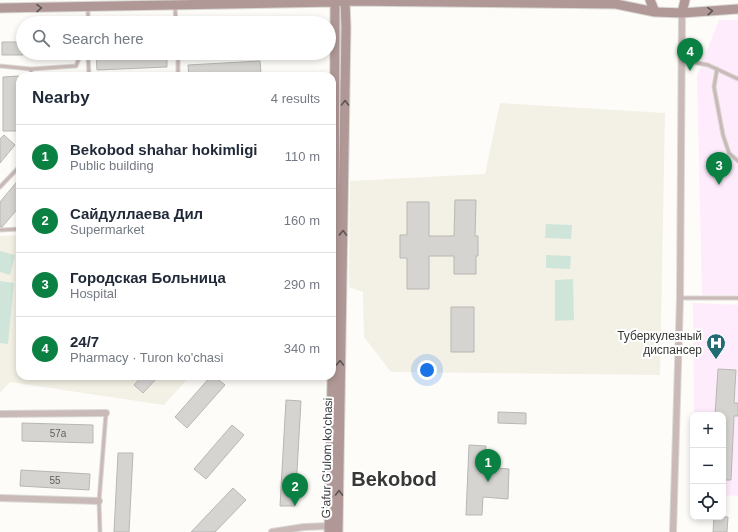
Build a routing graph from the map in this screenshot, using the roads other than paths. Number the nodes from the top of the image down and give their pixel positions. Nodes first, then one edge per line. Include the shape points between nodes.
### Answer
1 (650, 0) edge
2 (685, 0) edge
3 (335, 1) edge
4 (345, 1) edge
5 (175, 5) junction
6 (88, 7) junction
7 (0, 8) edge
8 (738, 9) edge
9 (655, 12) junction
10 (682, 13) junction
11 (88, 16) edge
12 (176, 16) edge
13 (335, 16) edge
14 (78, 60) edge
15 (88, 60) edge
16 (178, 60) edge
17 (334, 60) edge
18 (682, 60) junction
19 (0, 66) edge
20 (30, 69) junction
21 (717, 69) junction
22 (30, 72) edge
23 (89, 72) edge
24 (178, 72) edge
25 (334, 72) edge
26 (738, 78) edge
27 (738, 161) edge
28 (16, 170) edge
29 (0, 187) edge
30 (16, 229) edge
31 (0, 230) edge
32 (336, 276) edge
33 (337, 295) junction
34 (680, 298) junction
35 (738, 298) edge
36 (336, 311) edge
37 (332, 380) edge
38 (106, 413) joint
39 (0, 414) edge
40 (0, 498) edge
41 (99, 501) junction
42 (304, 529) edge
43 (329, 529) edge
44 (100, 532) edge
45 (272, 532) edge
46 (338, 532) edge
47 (673, 532) edge

1 - 9 main road
2 - 10 main road
3 - 4 main road
3 - 5 main road
3 - 13 main road, Gʻafur Gʻulom koʻchasi
4 - 9 main road via 616,4
33 -> 4 main road, Gʻafur Gʻulom koʻchasi
5 - 6 main road
5 - 12 lane
7 -> 6 main road
6 - 11 lane
10 -> 8 main road
9 - 10 main road
10 - 18 street
14 - 20 lane via 76,66
15 - 23 lane
16 - 24 lane
17 - 25 main road, Gʻafur Gʻulom koʻchasi
18 - 21 lane
18 - 34 street
19 - 20 lane
20 - 22 lane
21 - 26 lane
21 - 27 lane via 714,86 723,135 729,153
28 - 29 lane
30 - 31 lane
32 - 33 main road, Gʻafur Gʻulom koʻchasi
33 - 36 main road, Gʻafur Gʻulom koʻchasi
46 -> 33 main road, Gʻafur Gʻulom koʻchasi
34 - 35 lane
34 - 47 street
37 - 43 main road, Gʻafur Gʻulom koʻchasi
38 - 39 street
38 - 41 lane
40 - 41 street
41 - 44 lane
42 - 43 street
42 - 45 street

